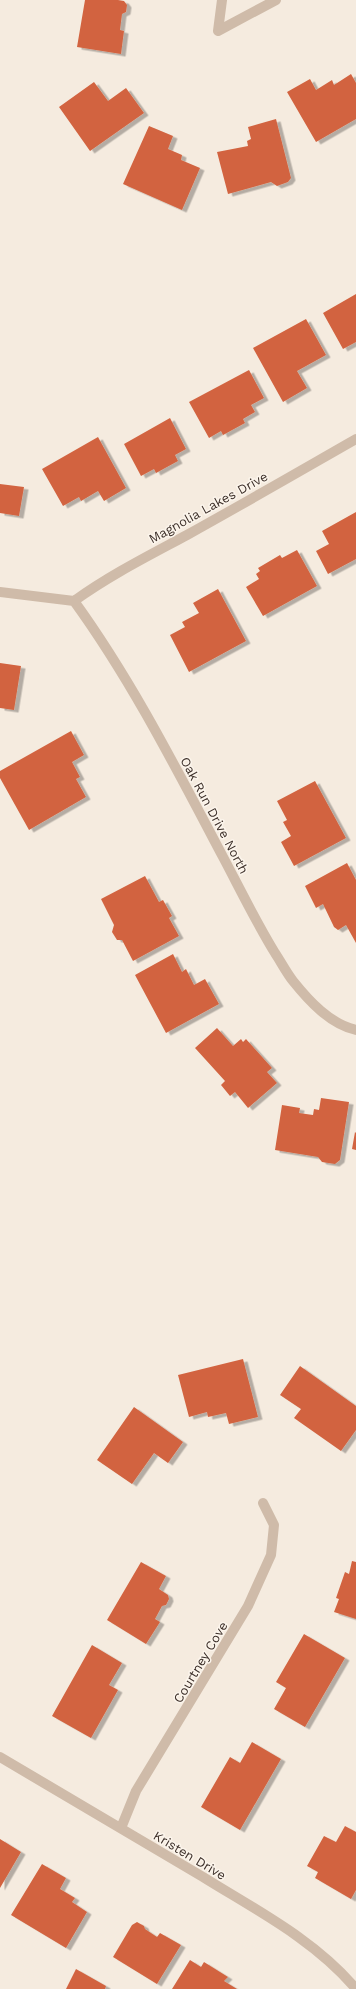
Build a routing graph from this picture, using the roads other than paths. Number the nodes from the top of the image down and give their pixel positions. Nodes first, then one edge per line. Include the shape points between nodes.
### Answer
1 (222, 0) edge
2 (276, 0) edge
3 (356, 439) edge
4 (0, 592) edge
5 (74, 601) junction
6 (352, 1029) edge
7 (263, 1503) dead end
8 (0, 1756) edge
9 (121, 1828) junction
10 (356, 1989) edge

1 - 2 street via 218,31
3 - 5 street, Magnolia Lakes Drive via 136,561
4 - 5 street
5 - 6 street, Oak Run Drive North via 109,650 292,980 327,1016
7 - 9 street, Courtney Cove via 274,1525 271,1555 248,1606 136,1791
8 - 9 street, Kristen Drive
9 - 10 street, Kristen Drive via 271,1919 316,1950

